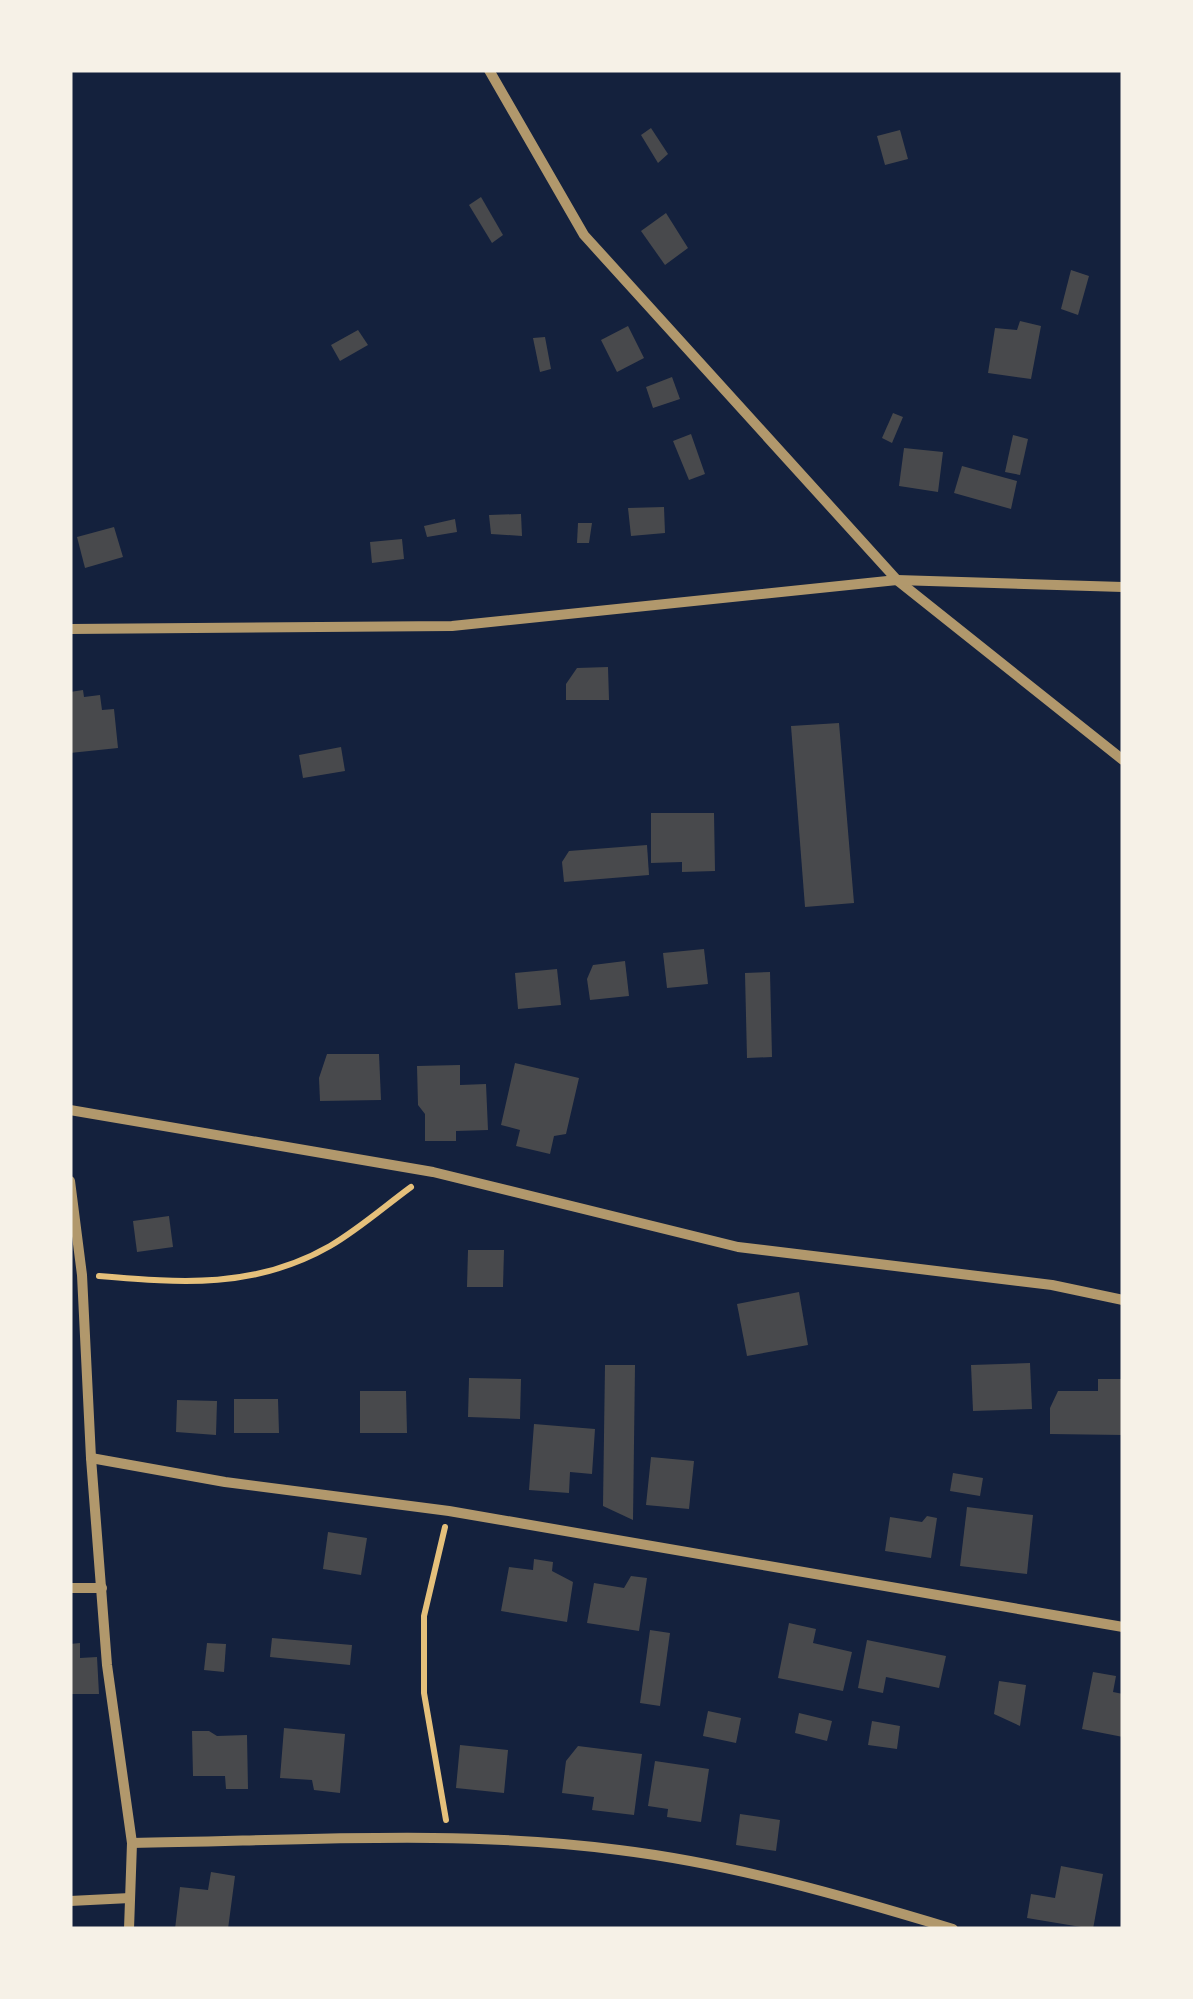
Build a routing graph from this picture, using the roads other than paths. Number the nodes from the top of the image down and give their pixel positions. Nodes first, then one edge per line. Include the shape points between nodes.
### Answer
1 (488, 70) edge
2 (897, 580) junction
3 (1123, 587) edge
4 (70, 629) edge
5 (1123, 760) edge
6 (70, 1110) edge
7 (70, 1181) edge
8 (76, 1275) edge
9 (1123, 1300) edge
10 (91, 1458) junction
11 (70, 1588) edge
12 (102, 1588) junction
13 (1123, 1628) edge
14 (132, 1843) junction
15 (130, 1898) junction
16 (70, 1901) edge
17 (129, 1929) edge
18 (952, 1929) edge

1 - 2 street via 584,235
2 - 3 street
2 - 4 street via 452,626
2 - 5 street
6 - 9 street via 433,1172 738,1247 1052,1285
7 - 8 street
8 - 10 street
10 - 12 street
10 - 13 street via 448,1511
11 - 12 street
12 - 14 street
14 - 15 street
14 - 18 street via 449,1838 619,1850 818,1888
15 - 16 street
15 - 17 street

